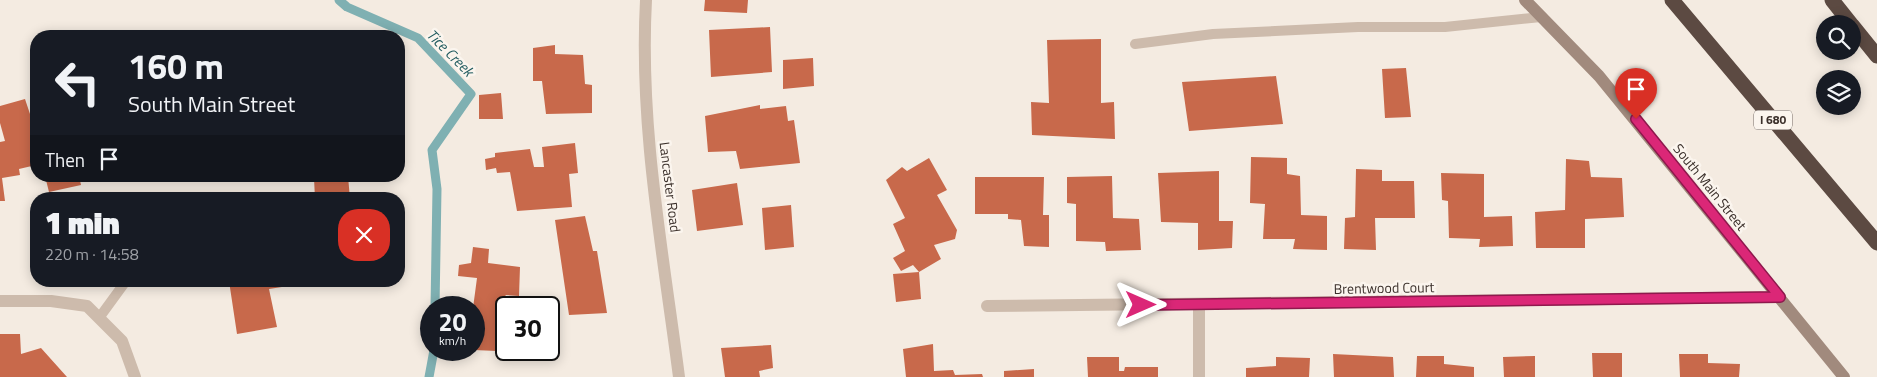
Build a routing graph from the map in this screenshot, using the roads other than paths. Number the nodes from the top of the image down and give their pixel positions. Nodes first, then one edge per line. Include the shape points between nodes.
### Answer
1 (646, 0) edge
2 (1525, 0) edge
3 (1672, 0) edge
4 (1832, 0) edge
5 (1844, 15) edge
6 (1541, 17) junction
7 (1861, 36) edge
8 (1135, 44) dead end
9 (1877, 56) edge
10 (1877, 243) edge
11 (122, 287) edge
12 (1780, 297) junction
13 (0, 301) edge
14 (1199, 304) junction
15 (987, 306) dead end
16 (99, 318) junction
17 (135, 377) edge
18 (679, 377) edge
19 (1200, 377) edge
20 (1844, 377) edge

1 - 18 street, Lancaster Road via 646,114
2 - 6 main road, South Main Street
3 - 10 highway, I 680
4 - 5 highway
6 - 8 lane via 1445,27 1358,27 1213,34
6 - 12 main road, South Main Street via 1599,76
7 - 9 highway
11 - 16 lane
12 - 14 street, Brentwood Court
12 - 20 main road, South Main Street
13 - 16 street via 51,301 87,306
14 - 15 street, Brentwood Court
14 - 19 street
16 - 17 street via 122,341

